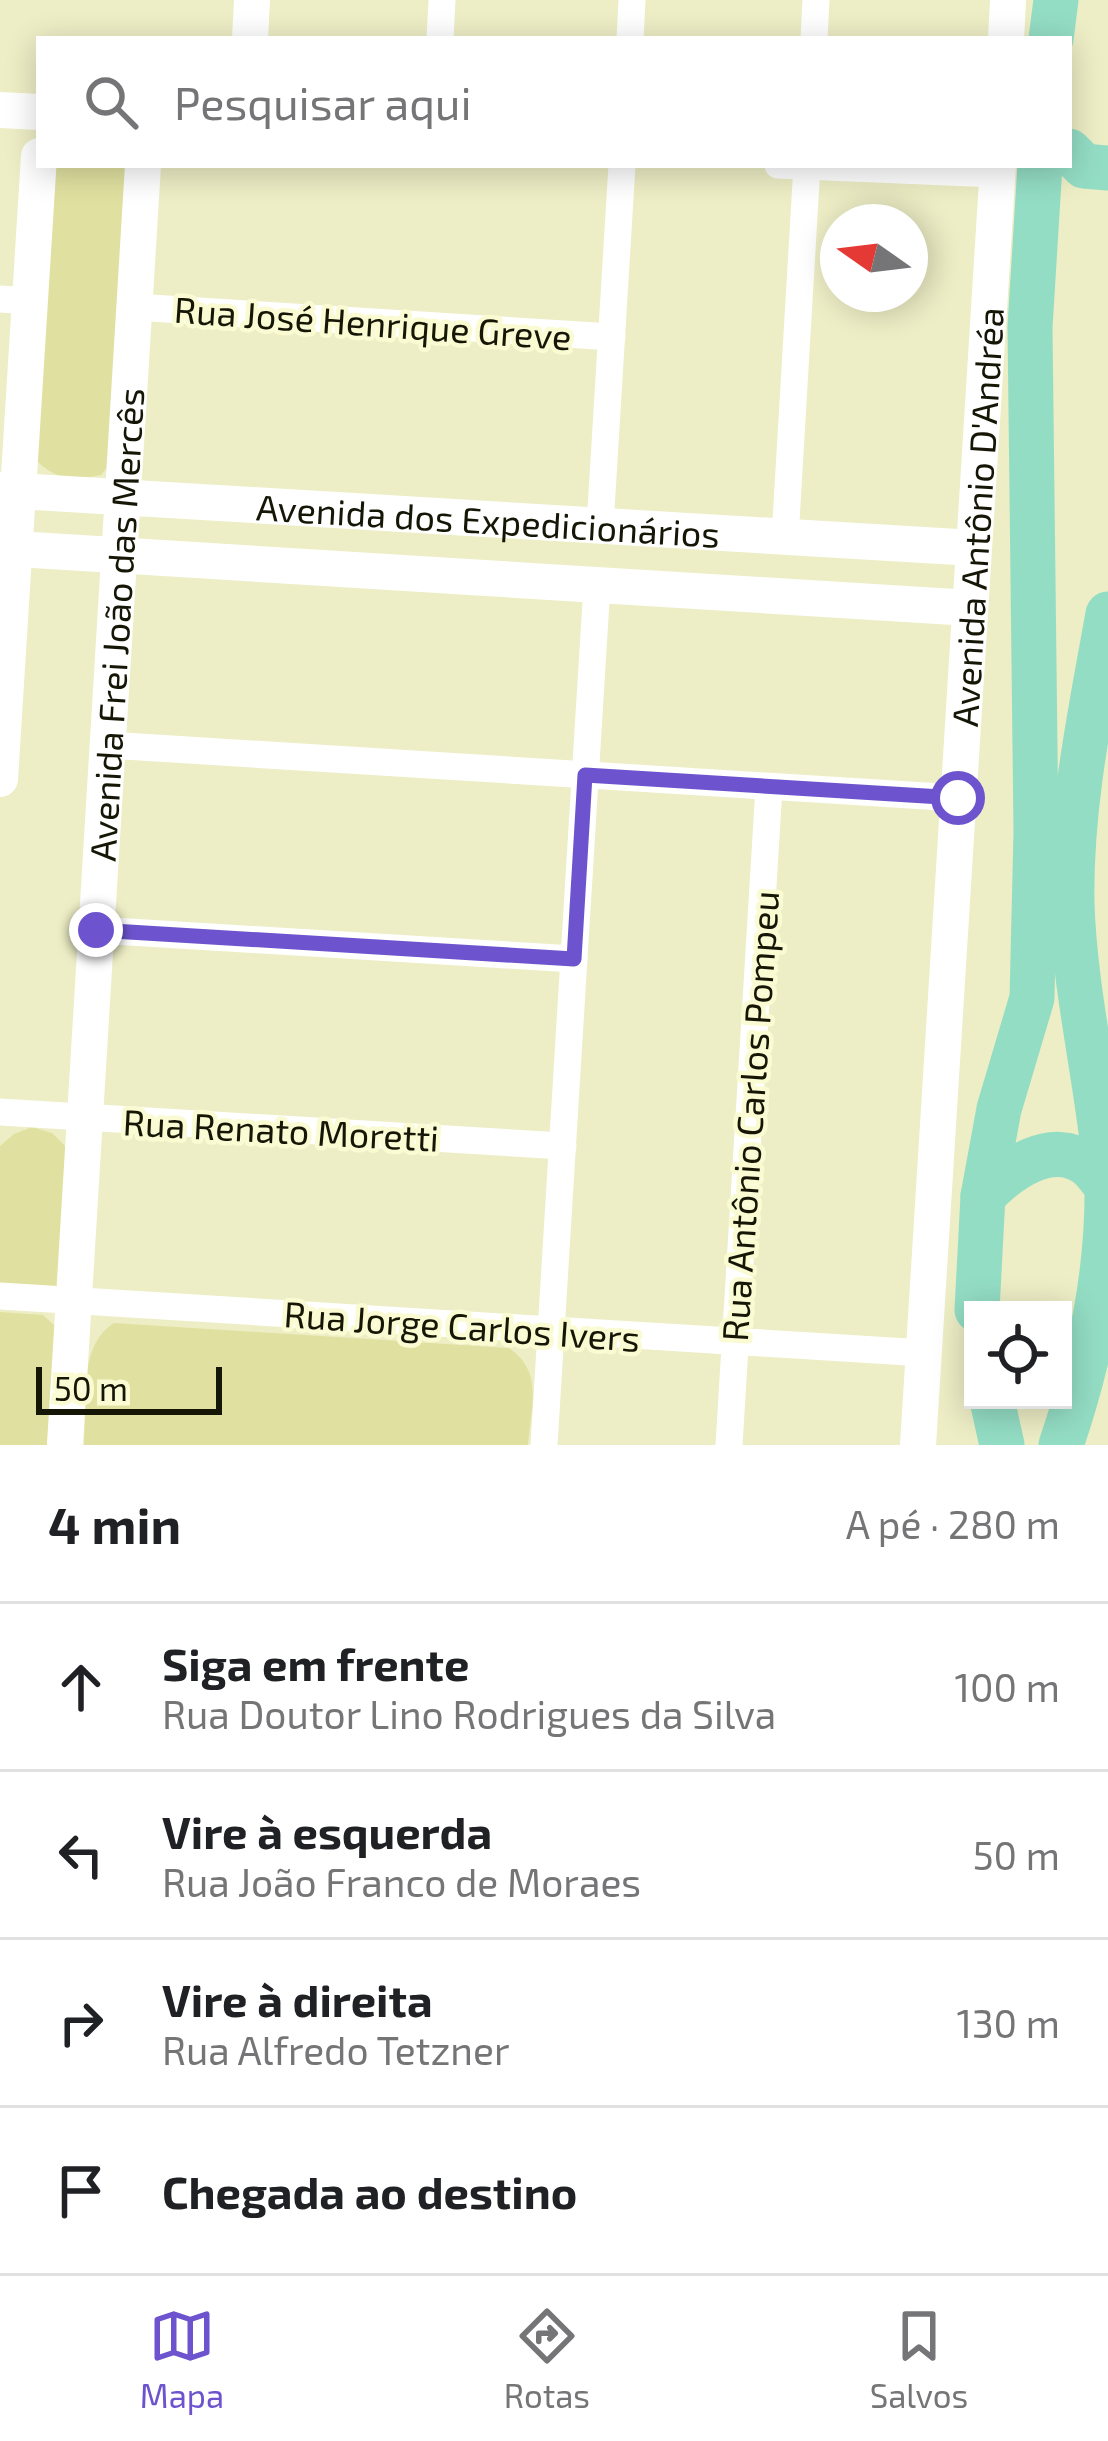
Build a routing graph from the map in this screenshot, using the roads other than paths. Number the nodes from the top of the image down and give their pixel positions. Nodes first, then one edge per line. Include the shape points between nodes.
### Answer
1 (252, 0) edge
2 (442, 0) edge
3 (632, 0) edge
4 (817, 0) edge
5 (1008, 0) edge
6 (1056, 0) edge
7 (250, 36) edge
8 (440, 36) edge
9 (630, 36) edge
10 (814, 36) edge
11 (1006, 36) edge
12 (1052, 36) edge
13 (0, 110) edge
14 (36, 112) edge
15 (1072, 154) edge
16 (37, 168) edge
17 (143, 168) edge
18 (622, 168) edge
19 (807, 168) edge
20 (1012, 168) edge
21 (1108, 168) edge
22 (15, 300) edge
23 (135, 307) junction
24 (612, 337) junction
25 (9, 490) edge
26 (123, 497) junction
27 (600, 526) junction
28 (785, 538) junction
29 (7, 548) edge
30 (974, 548) junction
31 (120, 555) junction
32 (597, 585) junction
33 (970, 608) junction
34 (1108, 614) edge
35 (1, 739) edge
36 (108, 745) junction
37 (585, 775) junction
38 (0, 779) edge
39 (769, 787) junction
40 (958, 798) junction
41 (96, 930) junction
42 (574, 959) junction
43 (0, 1112) edge
44 (85, 1117) junction
45 (563, 1146) junction
46 (1108, 1188) edge
47 (983, 1196) junction
48 (0, 1296) edge
49 (74, 1301) junction
50 (977, 1301) edge
51 (551, 1330) junction
52 (735, 1342) junction
53 (924, 1353) junction
54 (994, 1409) edge
55 (65, 1445) edge
56 (544, 1445) edge
57 (729, 1445) edge
58 (918, 1445) edge
59 (1002, 1445) edge
60 (1061, 1445) edge

1 - 7 street
2 - 8 street
3 - 9 street
4 - 10 street
5 - 11 street
6 - 12 main road
13 - 14 street
15 - 21 main road via 1084,166
16 - 22 street
17 - 23 street, Avenida Frei João das Mercês
18 - 24 street
19 - 28 street
20 - 30 street, Avenida Antônio D'Andréa
20 - 47 main road via 1030,327 1032,998 998,1109
22 - 25 street
23 - 24 street, Rua José Henrique Greve
23 - 26 street, Avenida Frei João das Mercês
24 - 27 street
25 - 26 street, Avenida dos Expedicionários
25 - 29 street
26 - 27 street, Avenida dos Expedicionários
26 - 31 street, Avenida Frei João das Mercês
27 - 28 street, Avenida dos Expedicionários
28 - 30 street, Avenida dos Expedicionários
29 - 31 street, Avenida dos Expedicionários
29 - 35 street
30 - 33 street, Avenida Antônio D'Andréa
31 - 32 street, Avenida dos Expedicionários
31 - 36 street, Avenida Frei João das Mercês
32 - 33 street, Avenida dos Expedicionários
32 - 37 street
33 - 40 street, Avenida Antônio D'Andréa
34 - 46 main road via 1072,838 1072,910
35 - 38 street
36 - 37 street
36 - 41 street, Avenida Frei João das Mercês
37 - 39 street
37 - 42 street
39 - 40 street
39 - 52 street, Rua Antônio Carlos Pompeu
40 - 53 street, Avenida Antônio D'Andréa
41 - 42 street
41 - 44 street, Avenida Frei João das Mercês
42 - 45 street
43 - 44 street, Rua Renato Moretti
44 - 45 street, Rua Renato Moretti
44 - 49 street, Avenida Frei João das Mercês
45 - 51 street
46 - 47 main road via 1085,1162 1054,1156 1026,1160
46 - 60 main road via 1107,1263
47 - 50 main road
48 - 49 street, Rua Jorge Carlos Ivers
49 - 51 street, Rua Jorge Carlos Ivers
49 - 55 street, Avenida Frei João das Mercês
51 - 52 street, Rua Jorge Carlos Ivers
51 - 56 street
52 - 53 street, Rua Jorge Carlos Ivers
52 - 57 street, Rua Antônio Carlos Pompeu
53 - 58 street, Avenida Antônio D'Andréa
54 - 59 main road

